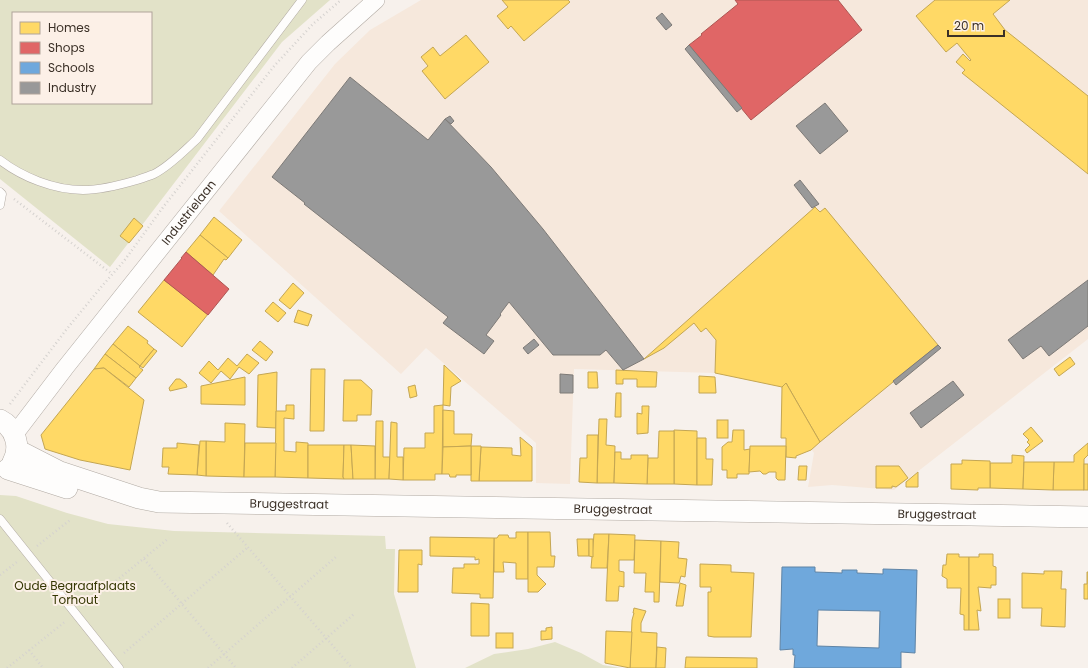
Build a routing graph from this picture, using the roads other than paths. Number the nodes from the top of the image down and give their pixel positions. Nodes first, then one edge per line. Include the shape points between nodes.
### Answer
1 (302, 0) edge
2 (376, 0) edge
3 (0, 160) edge
4 (0, 192) edge
5 (0, 205) edge
6 (10, 435) edge
7 (4, 472) edge
8 (139, 498) junction
9 (1088, 516) edge
10 (0, 520) edge
11 (116, 665) edge

1 - 3 lane via 197,139 155,173 108,188 82,190 35,180
2 - 6 street, Industrielaan via 304,68
4 - 5 lane
6 - 7 street via 14,460
6 - 8 street, Bruggestraat via 60,472
7 - 8 street, Bruggestraat via 101,495
8 - 9 street, Bruggestraat via 159,502 210,503
10 - 11 lane

